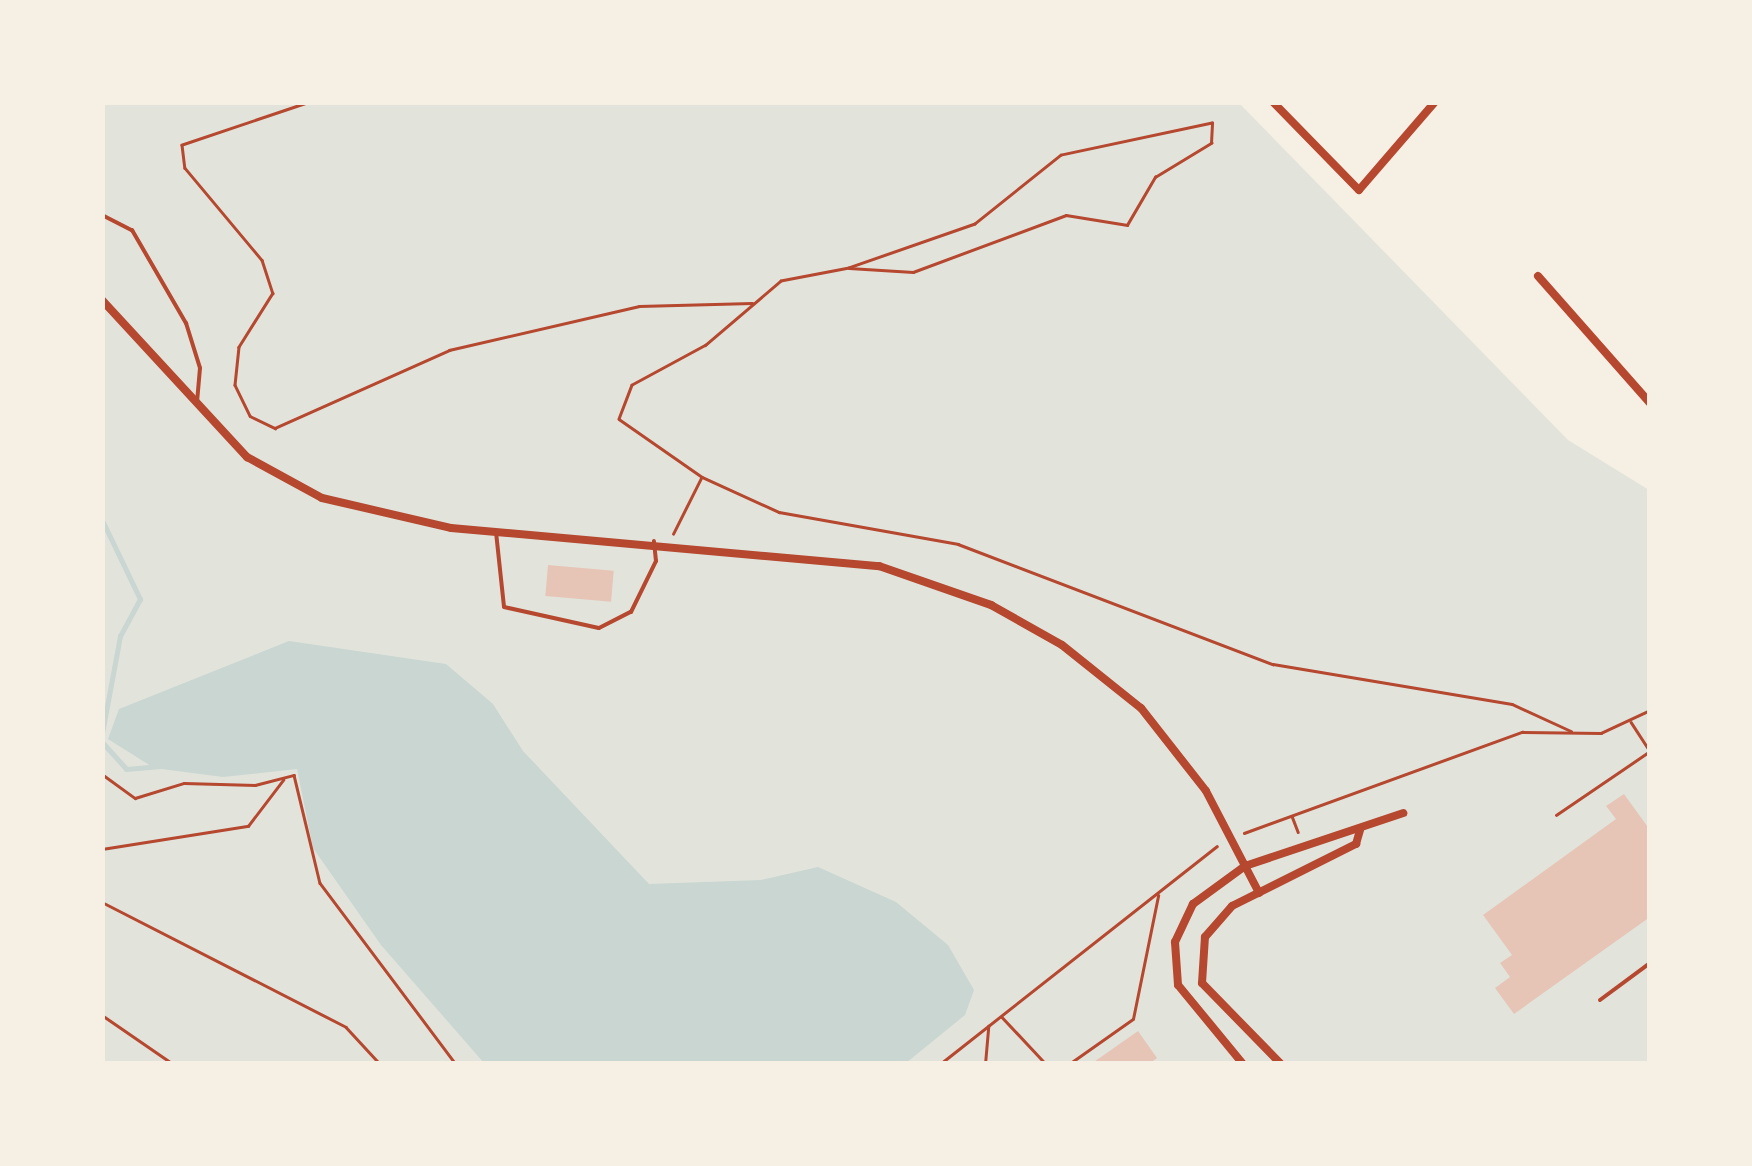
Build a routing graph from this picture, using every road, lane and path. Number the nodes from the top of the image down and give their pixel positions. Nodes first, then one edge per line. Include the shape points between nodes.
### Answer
1 (310, 102) edge
2 (1273, 102) edge
3 (1435, 102) edge
4 (102, 216) edge
5 (849, 268) junction
6 (1538, 276) dead end
7 (102, 300) edge
8 (754, 303) junction
9 (1650, 403) edge
10 (197, 404) junction
11 (702, 477) junction
12 (496, 532) junction
13 (673, 534) dead end
14 (654, 540) junction
15 (1650, 710) edge
16 (1630, 720) junction
17 (1571, 731) junction
18 (1649, 750) edge
19 (102, 774) edge
20 (283, 780) junction
21 (1403, 813) dead end
22 (1556, 815) dead end
23 (1360, 830) junction
24 (1243, 834) dead end
25 (1217, 846) dead end
26 (102, 849) edge
27 (1245, 866) junction
28 (1259, 893) junction
29 (1158, 896) junction
30 (102, 902) edge
31 (1650, 964) edge
32 (1600, 1000) dead end
33 (102, 1015) edge
34 (1001, 1016) junction
35 (988, 1026) junction
36 (173, 1064) edge
37 (380, 1064) edge
38 (456, 1064) edge
39 (940, 1064) edge
40 (985, 1064) edge
41 (1046, 1064) edge
42 (1068, 1064) edge
43 (1243, 1064) edge
44 (1280, 1064) edge

1 - 8 path via 182,145 185,168 262,260 273,293 239,346 235,385 250,416 275,428 448,350 639,306
2 - 3 street via 1359,190
4 - 10 lane via 132,230 186,323 200,368
5 - 5 path via 912,272 1066,215 1127,225 1155,177 1202,151 1214,128 1200,121 1043,162 975,224
5 - 8 path via 782,281
6 - 9 street
7 - 10 street
8 - 11 path via 706,345 632,385 618,408 626,430
10 - 12 street via 247,456 293,486 404,521
11 - 13 path
11 - 17 path via 826,527 1011,560 1273,664 1512,704
12 - 14 street
12 - 14 lane via 504,607 599,628 631,612 656,562
14 - 27 street via 880,566 1036,629 1100,672 1169,740
15 - 16 path
16 - 17 path via 1601,733
16 - 18 path
17 - 24 path via 1522,732
18 - 22 path
19 - 20 path via 135,798 184,783
20 - 26 path via 271,808 248,826
20 - 38 path via 296,779 320,883
21 - 23 street
23 - 27 street via 1348,826
23 - 28 street via 1356,844
25 - 29 path
27 - 28 street
27 - 43 street via 1193,904 1174,958 1196,1017
28 - 44 street via 1212,923 1199,975 1210,998
29 - 34 path
29 - 42 path via 1133,1019
30 - 37 path via 346,1028
31 - 32 lane
33 - 36 path
34 - 35 path
34 - 41 path
35 - 39 path
35 - 40 path

